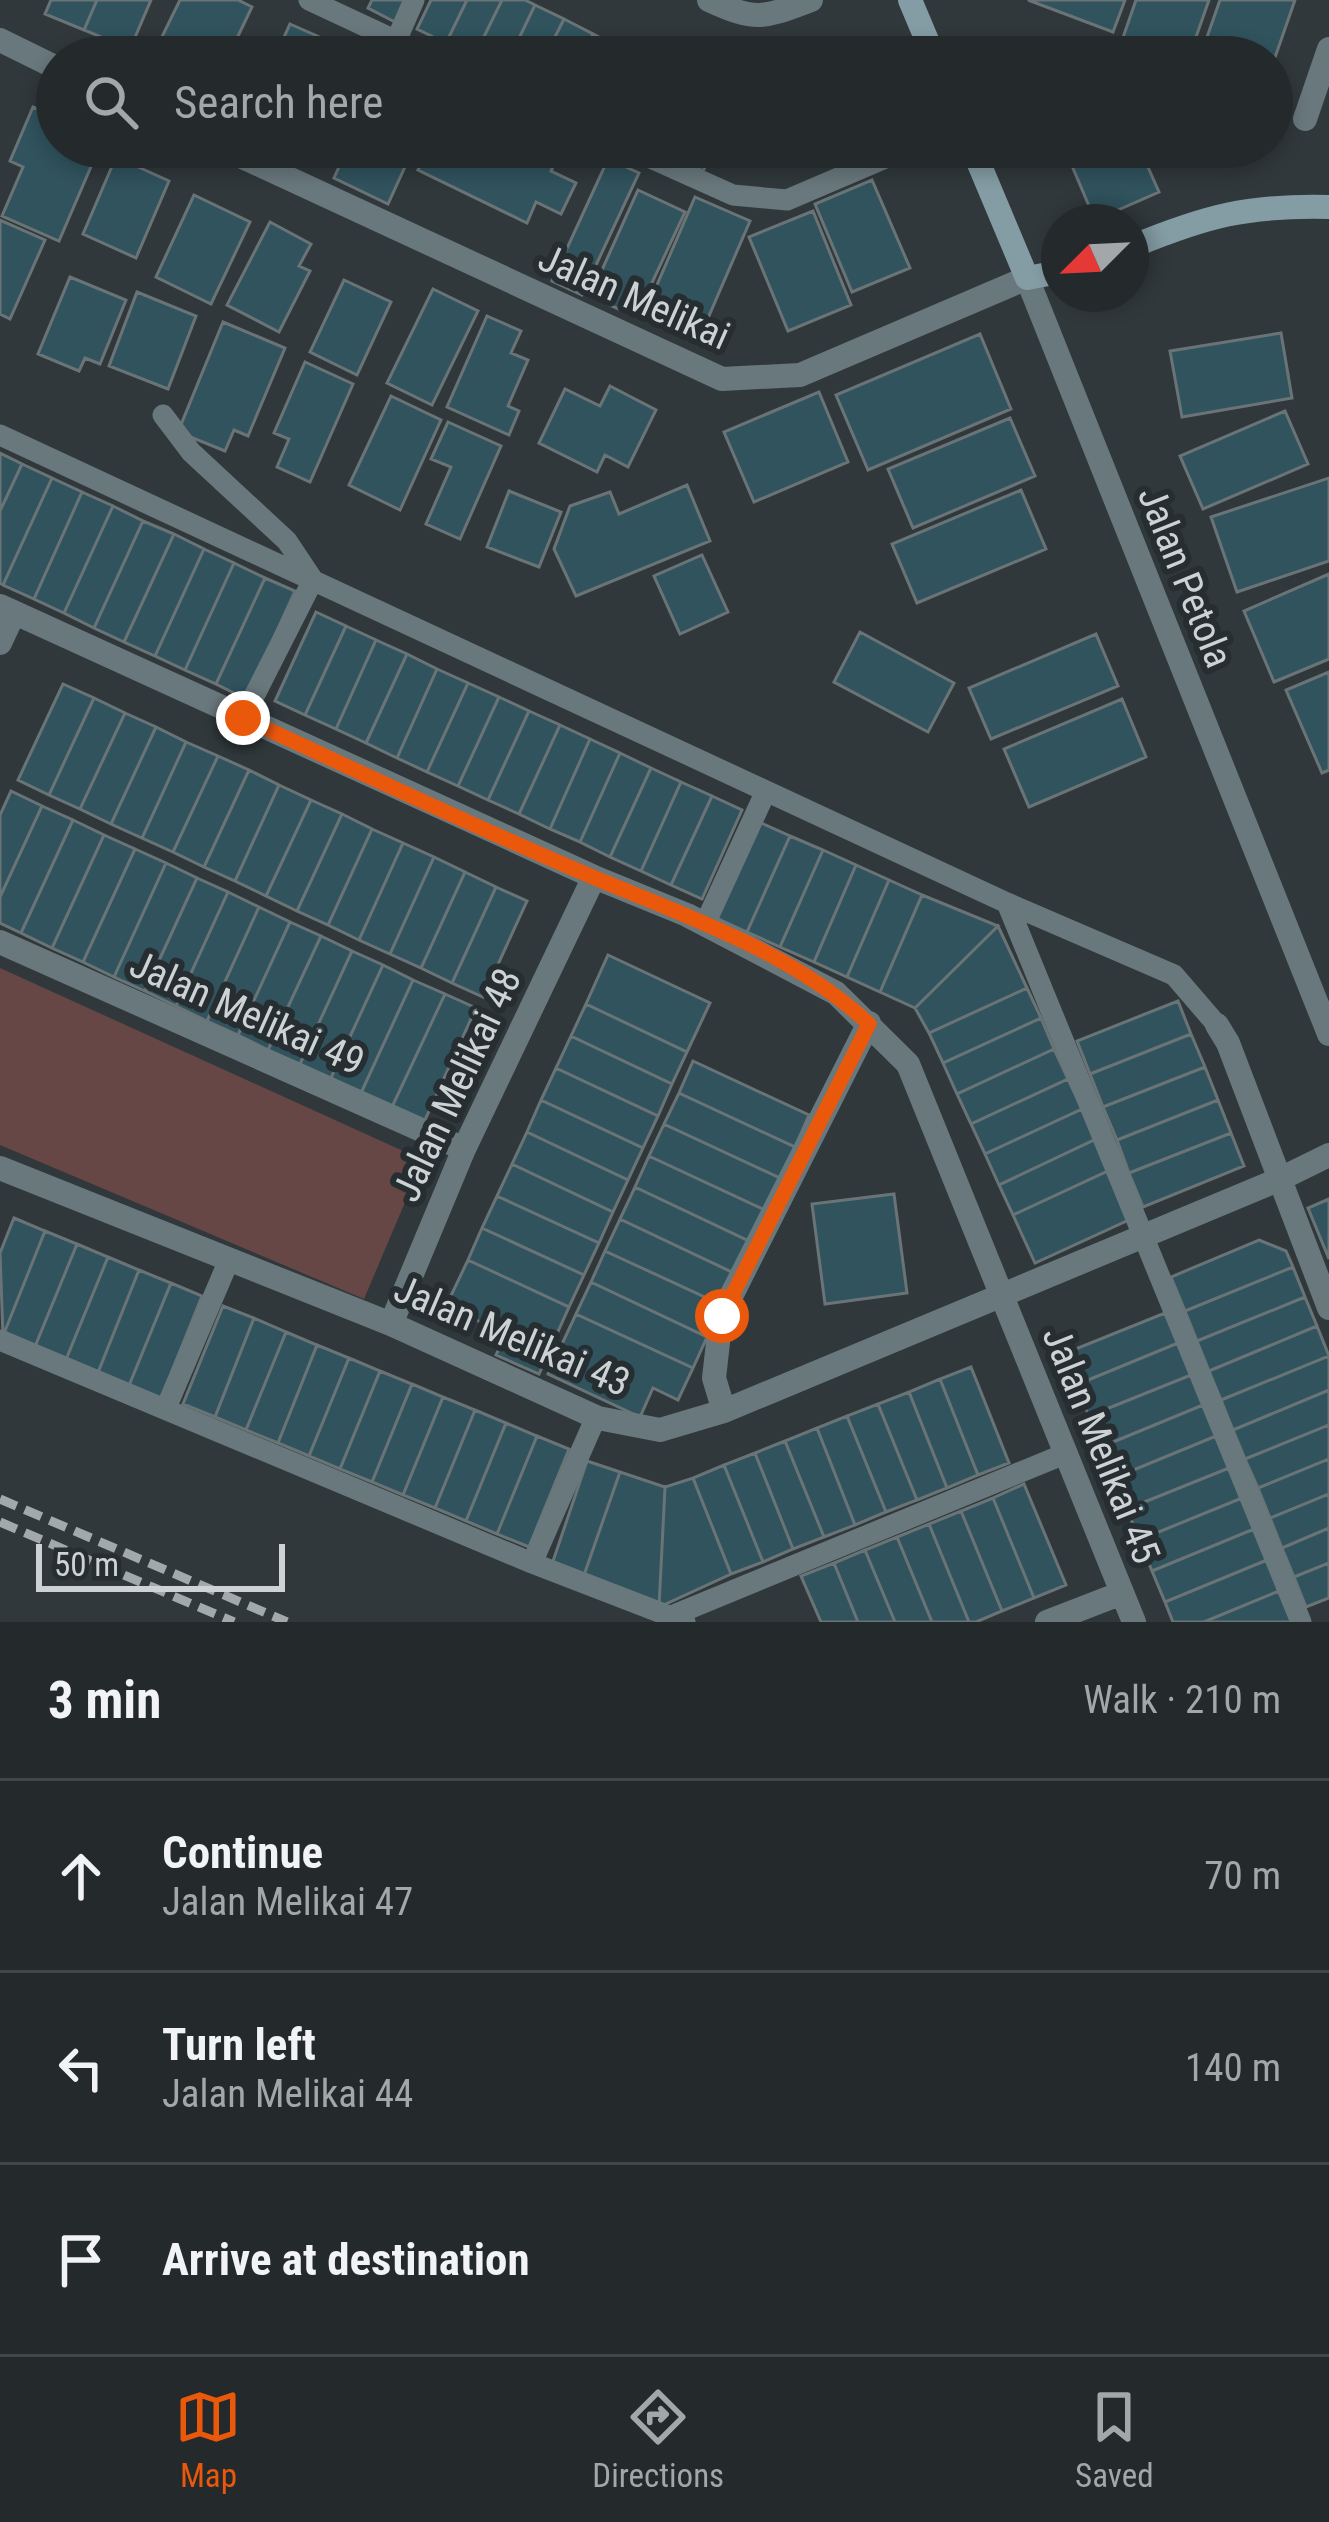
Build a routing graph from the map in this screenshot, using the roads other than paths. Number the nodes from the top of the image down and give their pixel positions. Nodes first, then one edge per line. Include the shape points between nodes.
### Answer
1 (309, 0) edge
2 (414, 0) edge
3 (709, 0) edge
4 (811, 0) edge
5 (910, 0) edge
6 (387, 36) edge
7 (398, 36) edge
8 (925, 36) edge
9 (0, 40) edge
10 (1329, 49) edge
11 (36, 58) edge
12 (1305, 119) dead end
13 (266, 168) edge
14 (673, 168) edge
15 (862, 168) edge
16 (981, 168) edge
17 (1329, 207) edge
18 (1149, 240) edge
19 (1041, 275) edge
20 (1027, 278) junction
21 (163, 416) dead end
22 (0, 435) edge
23 (313, 580) junction
24 (7, 610) edge
25 (0, 643) edge
26 (243, 718) junction
27 (766, 791) junction
28 (594, 878) junction
29 (1007, 903) junction
30 (705, 924) junction
31 (0, 942) edge
32 (869, 1024) junction
33 (1216, 1025) joint
34 (1329, 1034) edge
35 (464, 1149) junction
36 (1329, 1155) edge
37 (0, 1168) edge
38 (1278, 1180) junction
39 (1145, 1235) junction
40 (230, 1260) junction
41 (1000, 1295) junction
42 (1329, 1308) edge
43 (391, 1324) junction
44 (0, 1340) edge
45 (166, 1408) junction
46 (724, 1412) junction
47 (596, 1417) junction
48 (1067, 1453) junction
49 (532, 1563) junction
50 (1122, 1593) junction
51 (677, 1619) edge
52 (1047, 1622) edge
53 (1134, 1622) edge
54 (1301, 1622) edge

1 - 6 lane
2 - 7 lane
3 - 4 street via 764,18
5 - 8 street
9 - 11 street
10 - 12 street
13 - 20 street, Jalan Melikai via 722,379 800,375
14 - 15 lane via 733,195 787,200
16 - 20 street, Jalan Petola
17 - 18 street via 1268,205
19 - 20 street
20 - 34 street, Jalan Petola
21 - 23 lane via 287,541
22 - 23 lane
23 - 26 lane
23 - 27 lane
24 - 25 street
24 - 26 street, Jalan Melikai 45
26 - 28 street, Jalan Melikai 45
27 - 29 lane
27 - 30 lane
28 - 30 street, Jalan Melikai 45
28 - 35 street, Jalan Melikai 48
29 - 33 lane via 1174,975
29 - 39 lane
30 - 32 street, Jalan Melikai 45 via 836,993
31 - 35 street, Jalan Melikai 49
32 - 41 street, Jalan Melikai 45 via 908,1064
32 - 46 street via 722,1316 714,1378
33 - 38 street
35 - 43 street, Jalan Melikai 48
36 - 38 street, Jalan Melikai 43
37 - 40 street, Jalan Melikai 43
38 - 39 street, Jalan Melikai 43
38 - 42 street
39 - 41 street, Jalan Melikai 43
39 - 54 lane
40 - 43 street, Jalan Melikai 43
40 - 45 lane
41 - 46 street, Jalan Melikai 43
41 - 48 street, Jalan Melikai 45
43 - 47 street, Jalan Melikai 43
44 - 45 lane
45 - 49 lane
46 - 47 street, Jalan Melikai 43 via 660,1430
47 - 49 lane
48 - 50 street, Jalan Melikai 45
48 - 51 lane
49 - 51 lane
50 - 52 street
50 - 53 street, Jalan Melikai 45

